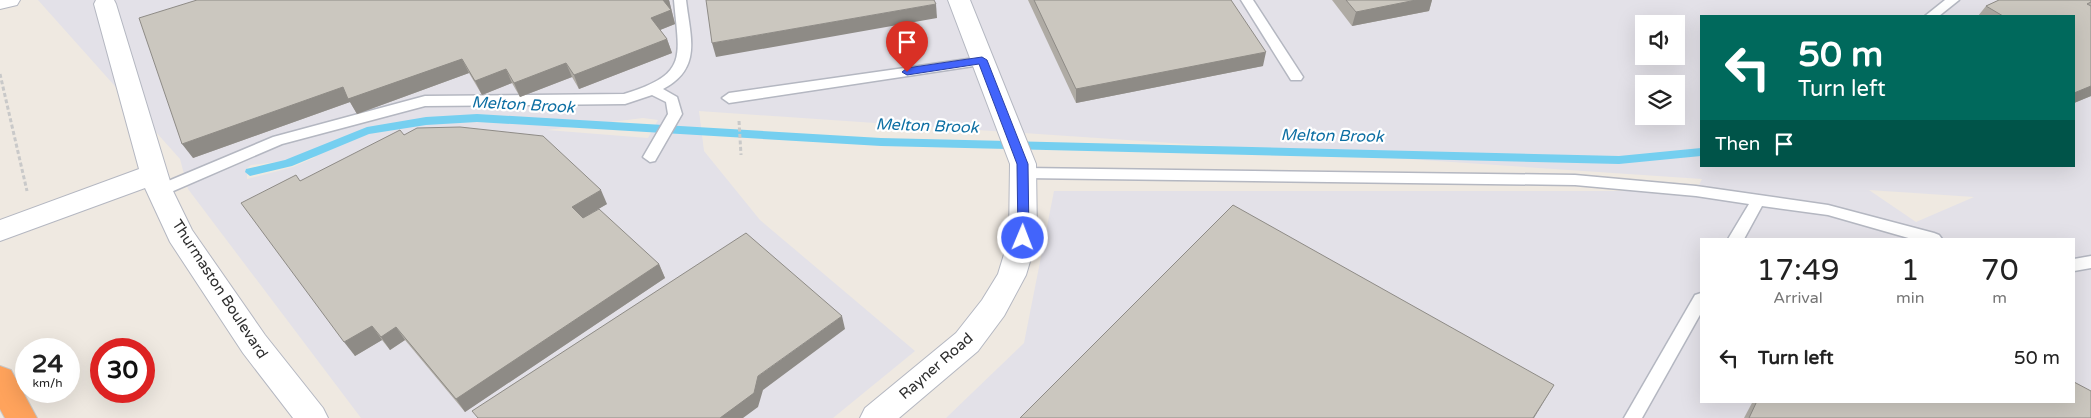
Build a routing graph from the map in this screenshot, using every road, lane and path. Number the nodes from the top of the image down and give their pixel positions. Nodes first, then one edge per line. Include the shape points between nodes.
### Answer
1 (9, 0) edge
2 (680, 0) edge
3 (958, 0) edge
4 (1247, 0) edge
5 (1953, 0) edge
6 (0, 2) edge
7 (105, 4) dead end
8 (1932, 15) edge
9 (982, 60) junction
10 (0, 74) edge
11 (1296, 77) dead end
12 (654, 90) junction
13 (729, 98) dead end
14 (739, 119) dead end
15 (741, 155) dead end
16 (650, 157) dead end
17 (1024, 168) junction
18 (157, 183) junction
19 (1759, 199) junction
20 (33, 218) junction
21 (0, 231) edge
22 (1737, 238) edge
23 (1930, 238) edge
24 (2091, 262) edge
25 (2075, 265) edge
26 (1700, 301) edge
27 (0, 380) edge
28 (21, 418) edge
29 (312, 418) edge
30 (876, 418) edge
31 (1632, 418) edge

1 - 6 street
2 - 12 lane via 685,55 676,74
3 - 9 street, Rayner Road
4 - 11 lane
5 - 8 lane
7 - 18 street, Thurmaston Boulevard
9 - 13 lane
9 - 17 street, Rayner Road
10 - 20 path
12 - 16 lane via 672,100 675,114
12 - 18 lane via 624,99 426,100 278,140
14 - 15 path
17 - 19 lane via 1574,180
17 - 30 street, Rayner Road via 1023,238 1012,275 993,308 967,342
18 - 20 street
18 - 29 street, Thurmaston Boulevard via 180,235 254,344
19 - 22 lane
19 - 23 lane via 1828,210
20 - 21 street
24 - 25 lane
26 - 31 lane
27 - 28 highway

